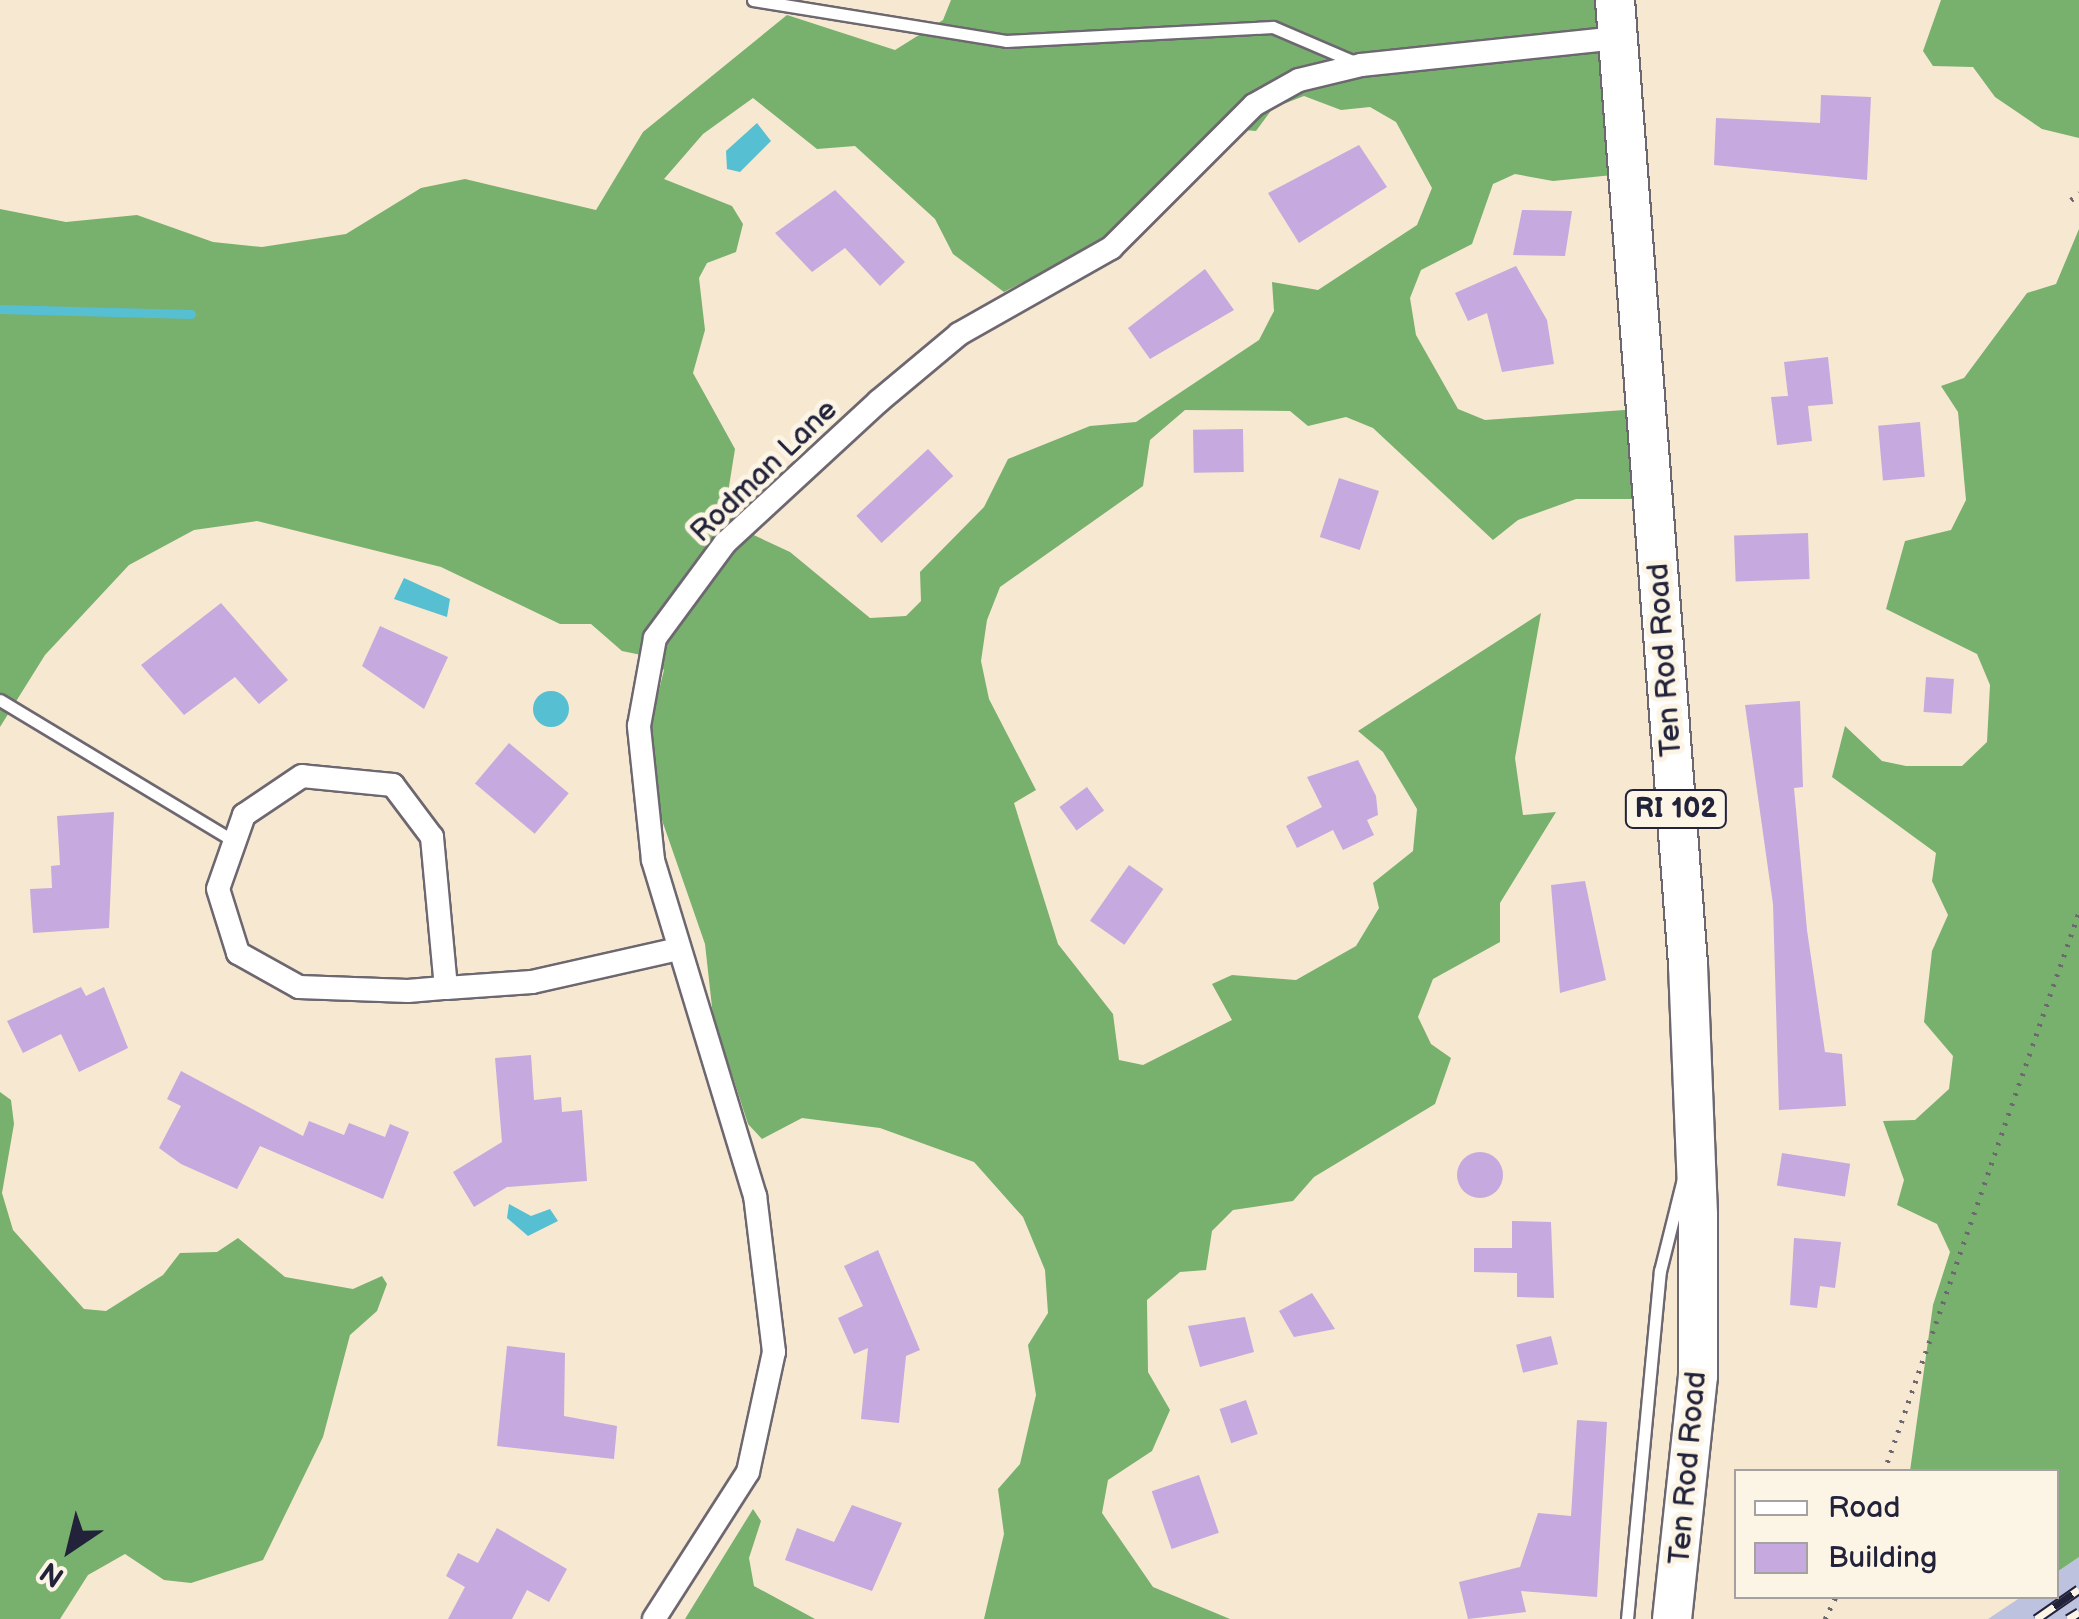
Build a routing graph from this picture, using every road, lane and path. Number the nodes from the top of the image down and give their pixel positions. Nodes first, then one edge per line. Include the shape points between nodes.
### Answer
1 (753, 0) edge
2 (1616, 0) edge
3 (1618, 38) junction
4 (1361, 65) junction
5 (2079, 193) edge
6 (2071, 200) dead end
7 (0, 700) edge
8 (235, 842) junction
9 (2079, 912) edge
10 (678, 949) junction
11 (446, 988) junction
12 (1695, 1148) junction
13 (1885, 1469) edge
14 (654, 1619) edge
15 (1627, 1619) edge
16 (1672, 1619) edge

1 - 4 lane via 1006,42 1273,27
2 - 3 main road, Ten Rod Road / RI 102
3 - 4 street, Rodman Lane
3 - 12 main road, Ten Rod Road / RI 102
4 - 10 street, Rodman Lane via 1300,80 1254,105 1111,248 959,334 725,543 655,638 638,726 653,860
5 - 6 path
7 - 8 lane
8 - 11 street via 218,889 238,953 299,987
8 - 11 street via 244,816 302,776 393,785 432,837
9 - 13 path
10 - 11 street via 532,982
10 - 14 street, Rodman Lane via 755,1196 774,1352 748,1472
12 - 15 lane via 1669,1212 1660,1271
12 - 16 main road, Ten Rod Road / RI 102 via 1698,1376

